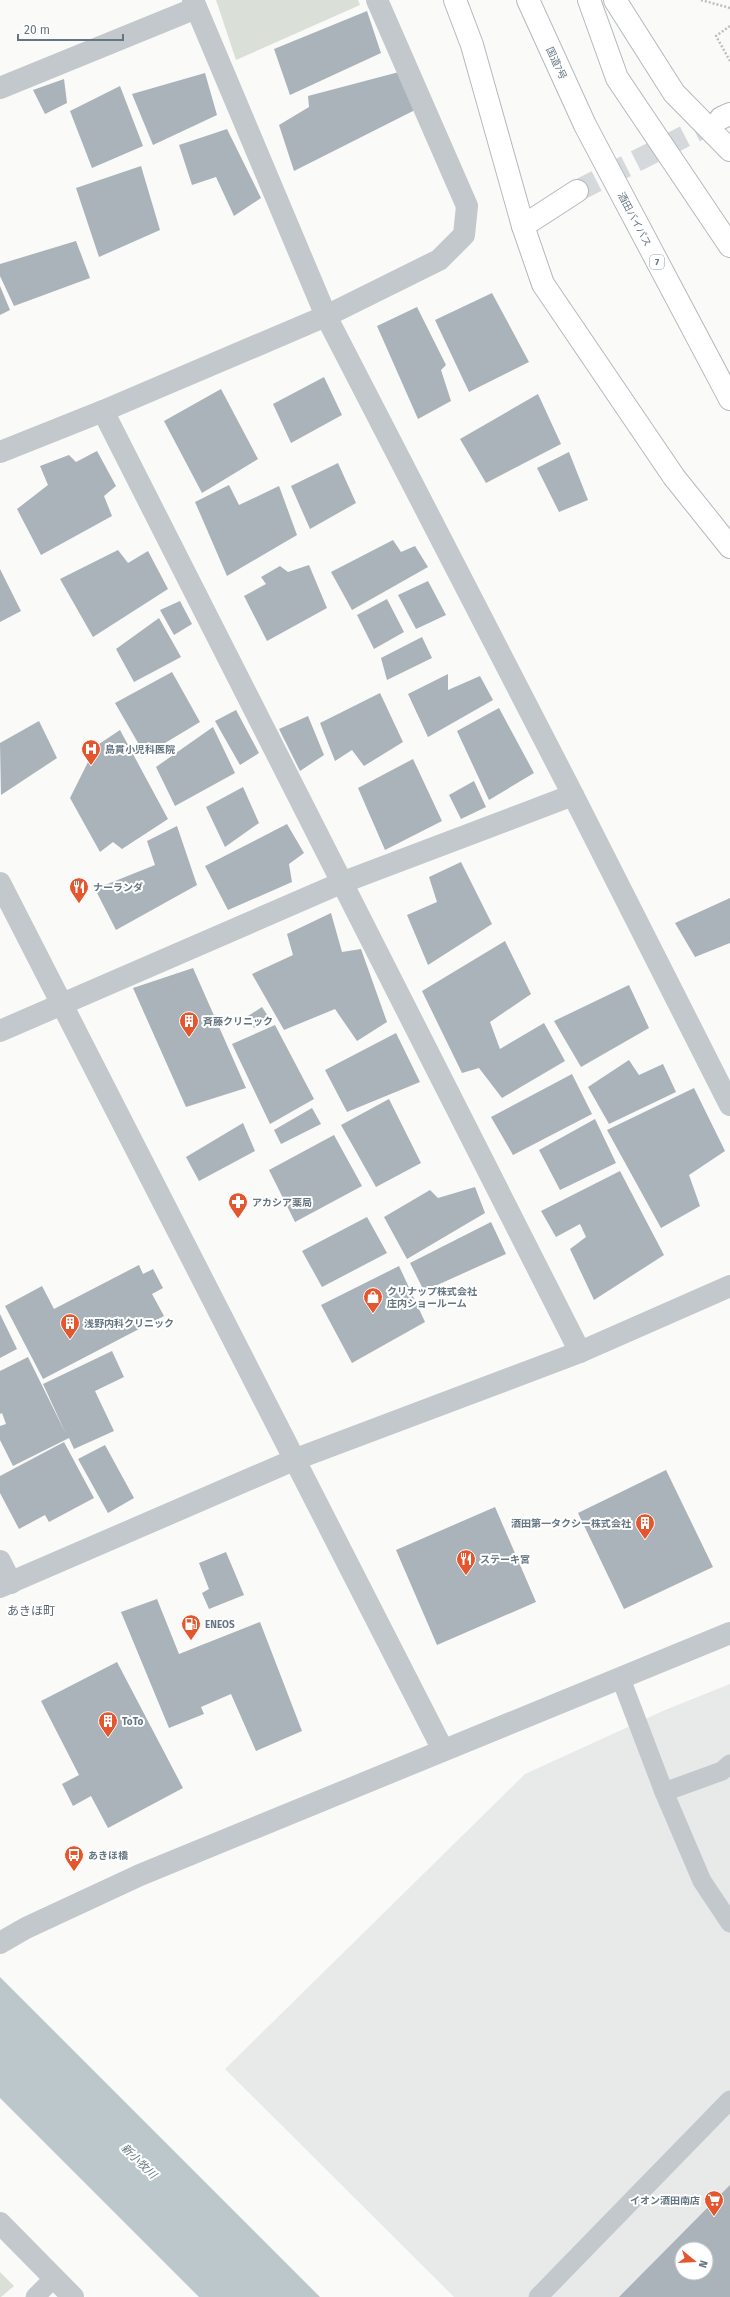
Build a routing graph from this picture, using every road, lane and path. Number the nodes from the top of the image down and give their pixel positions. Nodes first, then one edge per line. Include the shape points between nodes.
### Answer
1 (376, 0) edge
2 (456, 0) edge
3 (528, 0) edge
4 (589, 0) edge
5 (615, 0) edge
6 (701, 0) edge
7 (195, 4) edge
8 (730, 8) edge
9 (730, 26) edge
10 (730, 61) edge
11 (0, 88) edge
12 (586, 125) joint
13 (730, 150) edge
14 (577, 191) tunnel mouth
15 (523, 226) junction
16 (730, 246) edge
17 (326, 316) junction
18 (730, 398) edge
19 (103, 411) junction
20 (0, 452) edge
21 (730, 547) edge
22 (573, 795) junction
23 (341, 883) junction
24 (0, 884) edge
25 (60, 1004) junction
26 (0, 1031) edge
27 (730, 1105) edge
28 (730, 1286) edge
29 (580, 1352) junction
30 (296, 1460) junction
31 (0, 1561) edge
32 (5, 1585) edge
33 (730, 1633) edge
34 (621, 1678) junction
35 (443, 1750) junction
36 (730, 1764) edge
37 (664, 1792) junction
38 (730, 1923) edge
39 (0, 1942) edge
40 (730, 2100) edge
41 (0, 2223) edge
42 (54, 2278) junction
43 (35, 2297) edge
44 (73, 2297) edge
45 (538, 2297) edge

1 - 17 street via 467,206 464,235 439,260
2 - 15 main road via 472,45
3 - 12 main road, 国道7号 / 7
4 - 16 main road via 617,78
5 - 13 main road via 674,93
6 - 8 path
7 - 11 street
7 - 17 street
9 - 10 path via 716,36
12 - 18 main road, 酒田バイパス / 7
14 - 15 main road
15 - 21 main road via 543,284 674,477
17 - 19 street
17 - 22 street
19 - 20 street
19 - 23 street
22 - 23 street
22 - 27 street
23 - 25 street
23 - 29 street
24 - 25 street
25 - 26 street
25 - 30 street
28 - 29 street
29 - 30 street
30 - 32 street
30 - 35 street
31 - 32 street
33 - 34 street
34 - 35 street
34 - 37 lane
35 - 39 street via 140,1875
36 - 37 lane via 722,1771
37 - 38 lane via 702,1882
40 - 45 lane
41 - 42 street
42 - 43 lane
42 - 44 street

